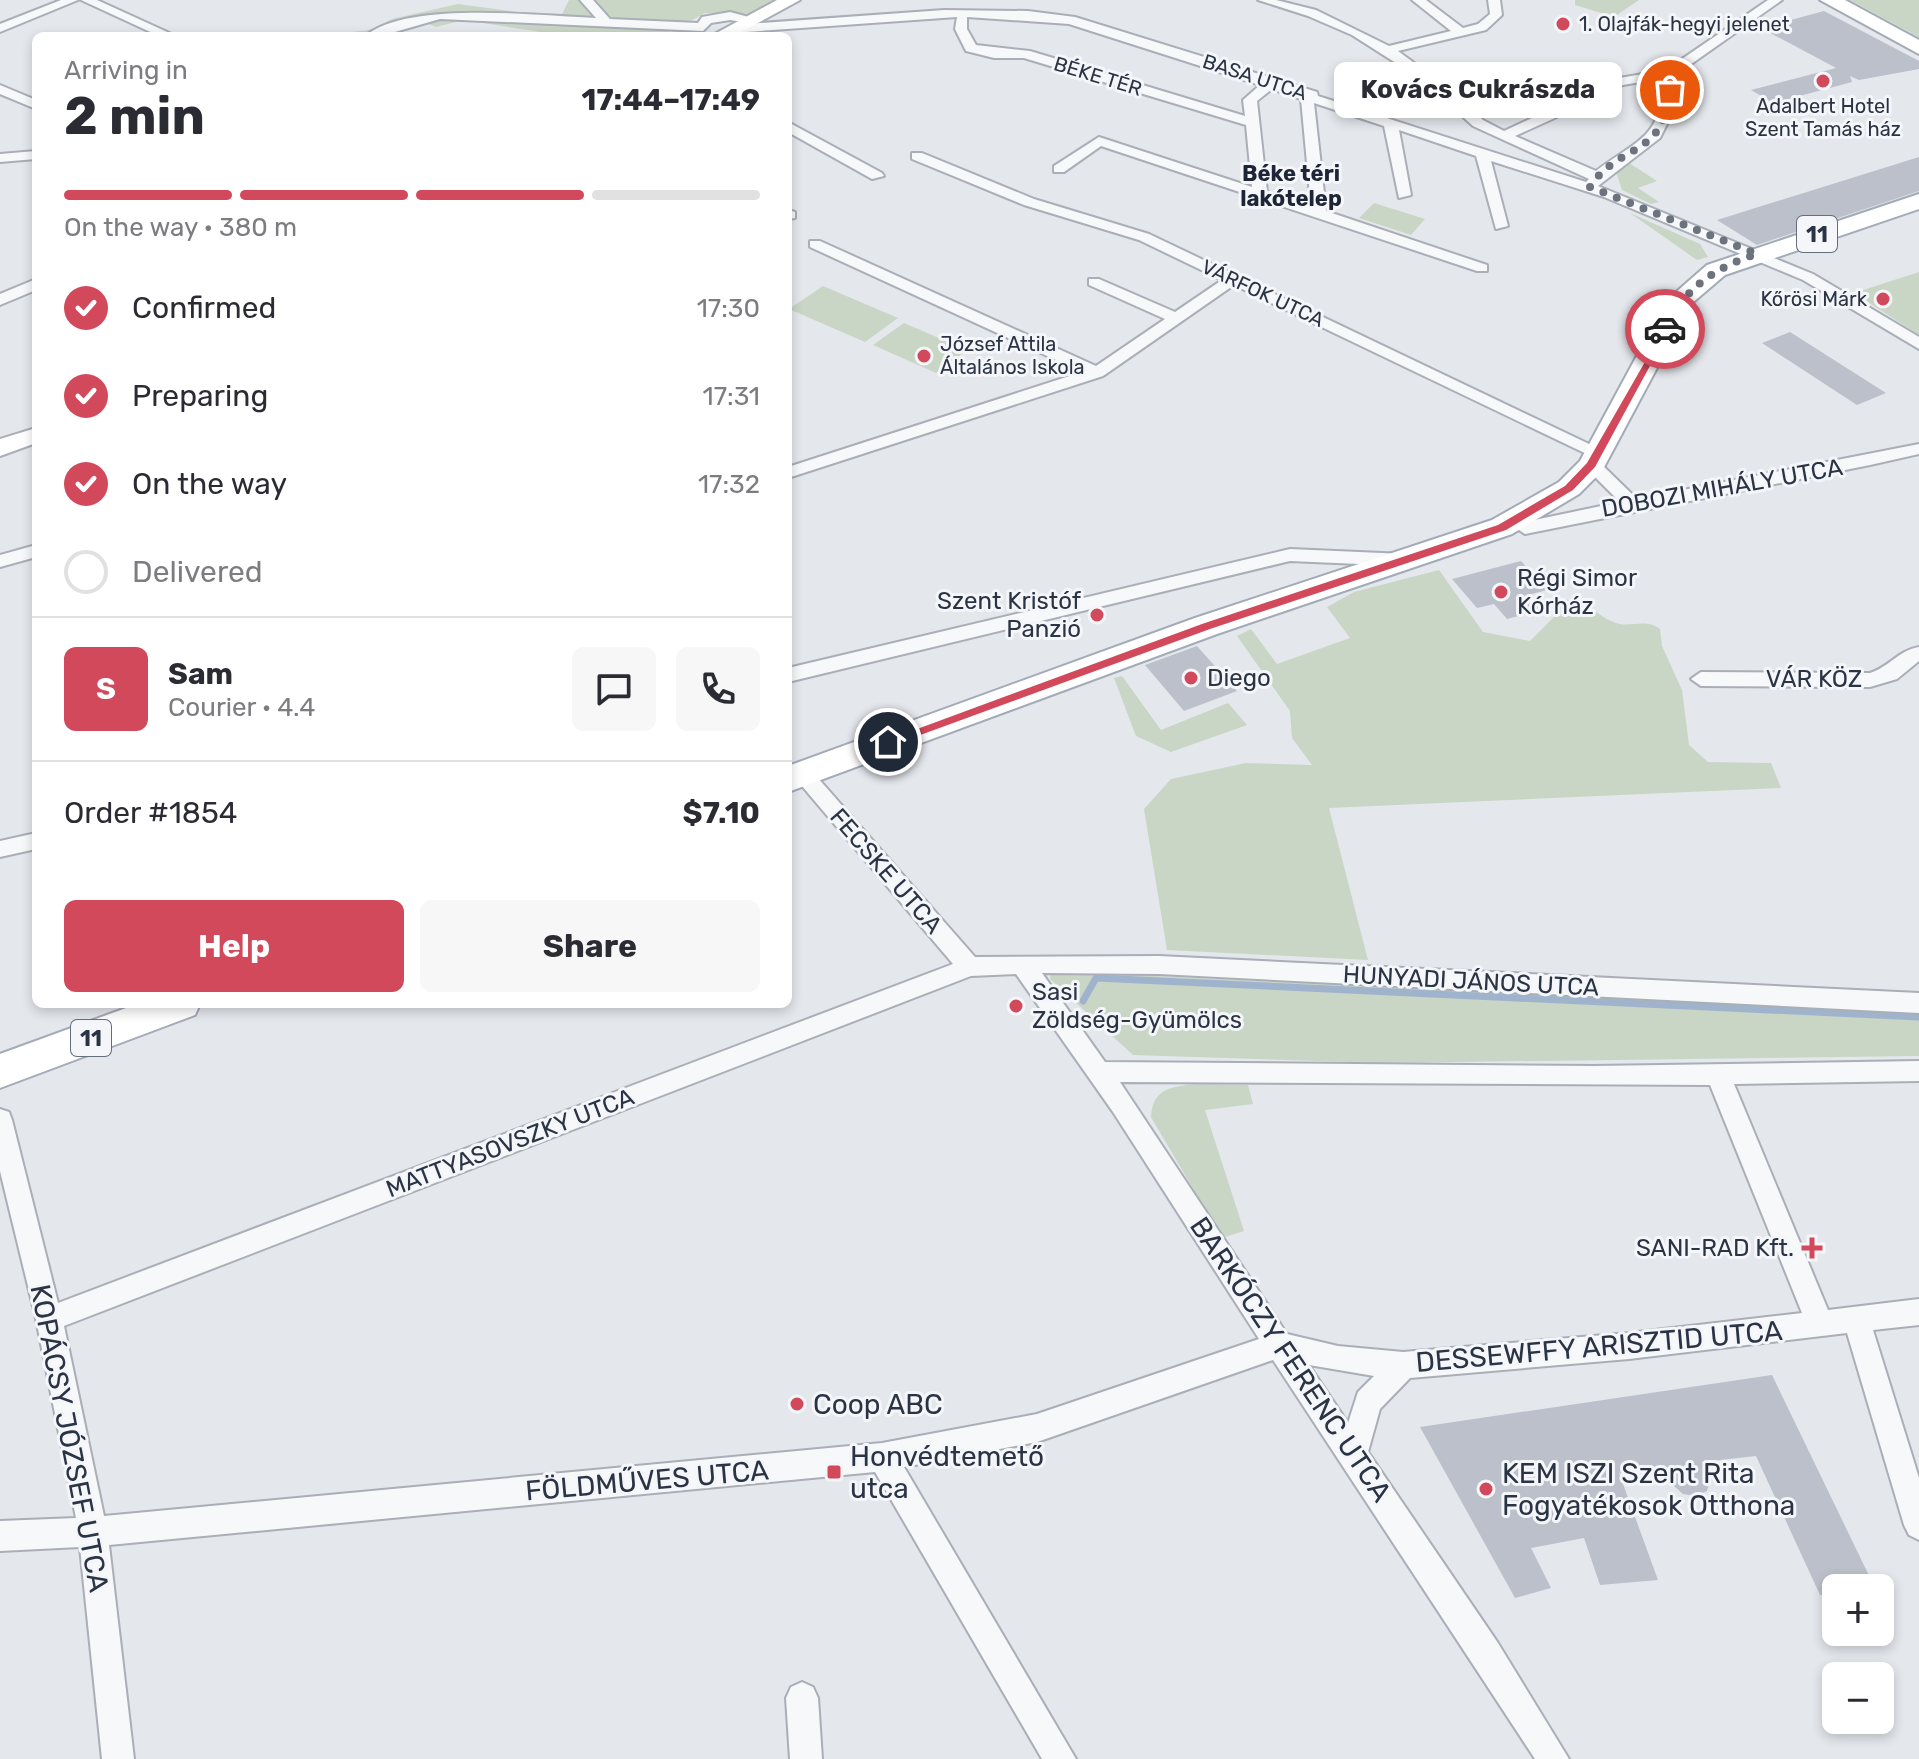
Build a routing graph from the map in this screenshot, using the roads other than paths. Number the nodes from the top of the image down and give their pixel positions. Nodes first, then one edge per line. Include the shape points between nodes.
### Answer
1 (72, 0) edge
2 (87, 0) edge
3 (586, 0) edge
4 (791, 0) edge
5 (1263, 0) edge
6 (1418, 0) edge
7 (1494, 0) edge
8 (1776, 0) edge
9 (1830, 0) edge
10 (751, 19) junction
11 (962, 19) dead end
12 (609, 25) junction
13 (703, 27) junction
14 (787, 27) junction
15 (0, 28) edge
16 (161, 32) edge
17 (379, 32) edge
18 (708, 32) edge
19 (728, 32) edge
20 (742, 32) edge
21 (1461, 32) junction
22 (1919, 48) edge
23 (1387, 50) junction
24 (1670, 73) junction
25 (1271, 83) junction
26 (1608, 84) junction
27 (0, 89) edge
28 (1447, 94) junction
29 (1312, 95) junction
30 (32, 103) edge
31 (1395, 122) junction
32 (1253, 123) junction
33 (792, 128) edge
34 (1504, 136) junction
35 (1482, 151) junction
36 (32, 156) edge
37 (917, 156) dead end
38 (3, 161) edge
39 (1059, 169) dead end
40 (877, 176) dead end
41 (1594, 182) junction
42 (1260, 195) junction
43 (1404, 195) dead end
44 (1919, 201) edge
45 (1319, 214) junction
46 (1501, 226) dead end
47 (815, 244) dead end
48 (1747, 258) junction
49 (1482, 268) dead end
50 (1234, 278) junction
51 (1094, 282) dead end
52 (32, 286) edge
53 (0, 300) edge
54 (1176, 318) junction
55 (1919, 344) edge
56 (1097, 373) junction
57 (32, 436) edge
58 (0, 448) edge
59 (1919, 449) edge
60 (1596, 459) junction
61 (792, 472) edge
62 (1631, 503) junction
63 (1525, 528) dead end
64 (32, 552) edge
65 (1406, 560) junction
66 (0, 561) edge
67 (1919, 654) edge
68 (792, 674) edge
69 (1701, 679) dead end
70 (792, 778) edge
71 (32, 842) edge
72 (0, 849) edge
73 (1022, 964) junction
74 (970, 967) junction
75 (1919, 1003) edge
76 (170, 1008) edge
77 (0, 1071) edge
78 (1919, 1071) edge
79 (1103, 1072) junction
80 (1717, 1073) junction
81 (0, 1120) edge
82 (1919, 1312) edge
83 (49, 1319) junction
84 (1856, 1320) junction
85 (1820, 1324) junction
86 (1279, 1345) junction
87 (1403, 1365) junction
88 (1354, 1453) junction
89 (882, 1457) junction
90 (1919, 1525) edge
91 (93, 1532) junction
92 (0, 1536) edge
93 (802, 1698) dead end
94 (118, 1759) edge
95 (806, 1759) edge
96 (1060, 1759) edge
97 (1553, 1759) edge

1 - 15 street
2 - 16 street
3 - 12 street
4 - 10 main road
5 - 23 street via 1313,13
6 - 21 street
7 - 21 street via 1496,15 1491,22
8 - 24 street
9 - 22 main road
10 - 13 street via 719,16 706,20
10 - 14 street
10 - 19 main road
11 - 32 street, BÉKE TÉR via 971,48 1025,54
12 - 13 street
12 - 17 street via 440,15
13 - 18 street
14 - 20 street, BASA UTCA
14 - 25 street, BASA UTCA via 823,20 1036,9
21 - 23 street
23 - 28 street
24 - 26 street
24 - 41 street via 1668,111 1653,137 1641,150 1602,170
25 - 29 street, BASA UTCA
25 - 32 street via 1250,100
26 - 28 street
26 - 34 street
27 - 30 street
28 - 34 street via 1460,111
29 - 31 street, BASA UTCA
29 - 45 street via 1307,99
31 - 35 street, BASA UTCA
31 - 43 street via 1391,126
32 - 42 street
33 - 40 street
34 - 41 street
35 - 41 street, BASA UTCA
35 - 46 street
36 - 38 street
37 - 50 street, VÁRFOK UTCA via 1029,202 1144,237
39 - 42 street via 1099,141
41 - 48 street, BASA UTCA
42 - 45 street
44 - 48 main road, 11
45 - 49 street
47 - 56 street
48 - 55 street, BASA UTCA via 1836,291
48 - 60 main road, 11 via 1716,270 1680,300
50 - 54 street
50 - 60 street, VÁRFOK UTCA
51 - 54 street
52 - 53 street
54 - 56 street
56 - 61 street
57 - 58 main road
59 - 62 street, DOBOZI MIHÁLY UTCA via 1798,477
60 - 62 street, VÁRFOK UTCA
60 - 65 main road, DOBOZI MIHÁLY UTCA / 11 via 1569,488 1502,527
62 - 63 street, DOBOZI MIHÁLY UTCA
64 - 66 street
65 - 68 street via 1290,555
65 - 70 main road, DOBOZI MIHÁLY UTCA / 11 via 1136,651
67 - 69 street, VÁR KÖZ via 1890,674 1870,680
70 - 74 street, FECSKE UTCA
71 - 72 street
73 - 74 street, HUNYADI JÁNOS UTCA
73 - 75 street, HUNYADI JÁNOS UTCA via 1159,965
73 - 79 street, BARKÓCZY FERENC UTCA
74 - 83 street, MATTYASOVSZKY UTCA
76 - 77 main road, 11
78 - 80 street
79 - 80 street
79 - 86 street, BARKÓCZY FERENC UTCA
80 - 85 street
81 - 83 street, KOPÁCSY JÓZSEF UTCA
82 - 84 street, DESSEWFFY ARISZTID UTCA
83 - 91 street, KOPÁCSY JÓZSEF UTCA
84 - 85 street, DESSEWFFY ARISZTID UTCA
84 - 90 street
85 - 87 street, DESSEWFFY ARISZTID UTCA
86 - 87 street, DESSEWFFY ARISZTID UTCA via 1338,1359
86 - 88 street, BARKÓCZY FERENC UTCA
86 - 89 street, FÖLDMŰVES UTCA via 1037,1428
87 - 88 street via 1368,1402
88 - 97 street, BARKÓCZY FERENC UTCA via 1481,1639
89 - 91 street, FÖLDMŰVES UTCA
89 - 96 street
91 - 92 street, FÖLDMŰVES UTCA
91 - 94 street, KOPÁCSY JÓZSEF UTCA
93 - 95 street

